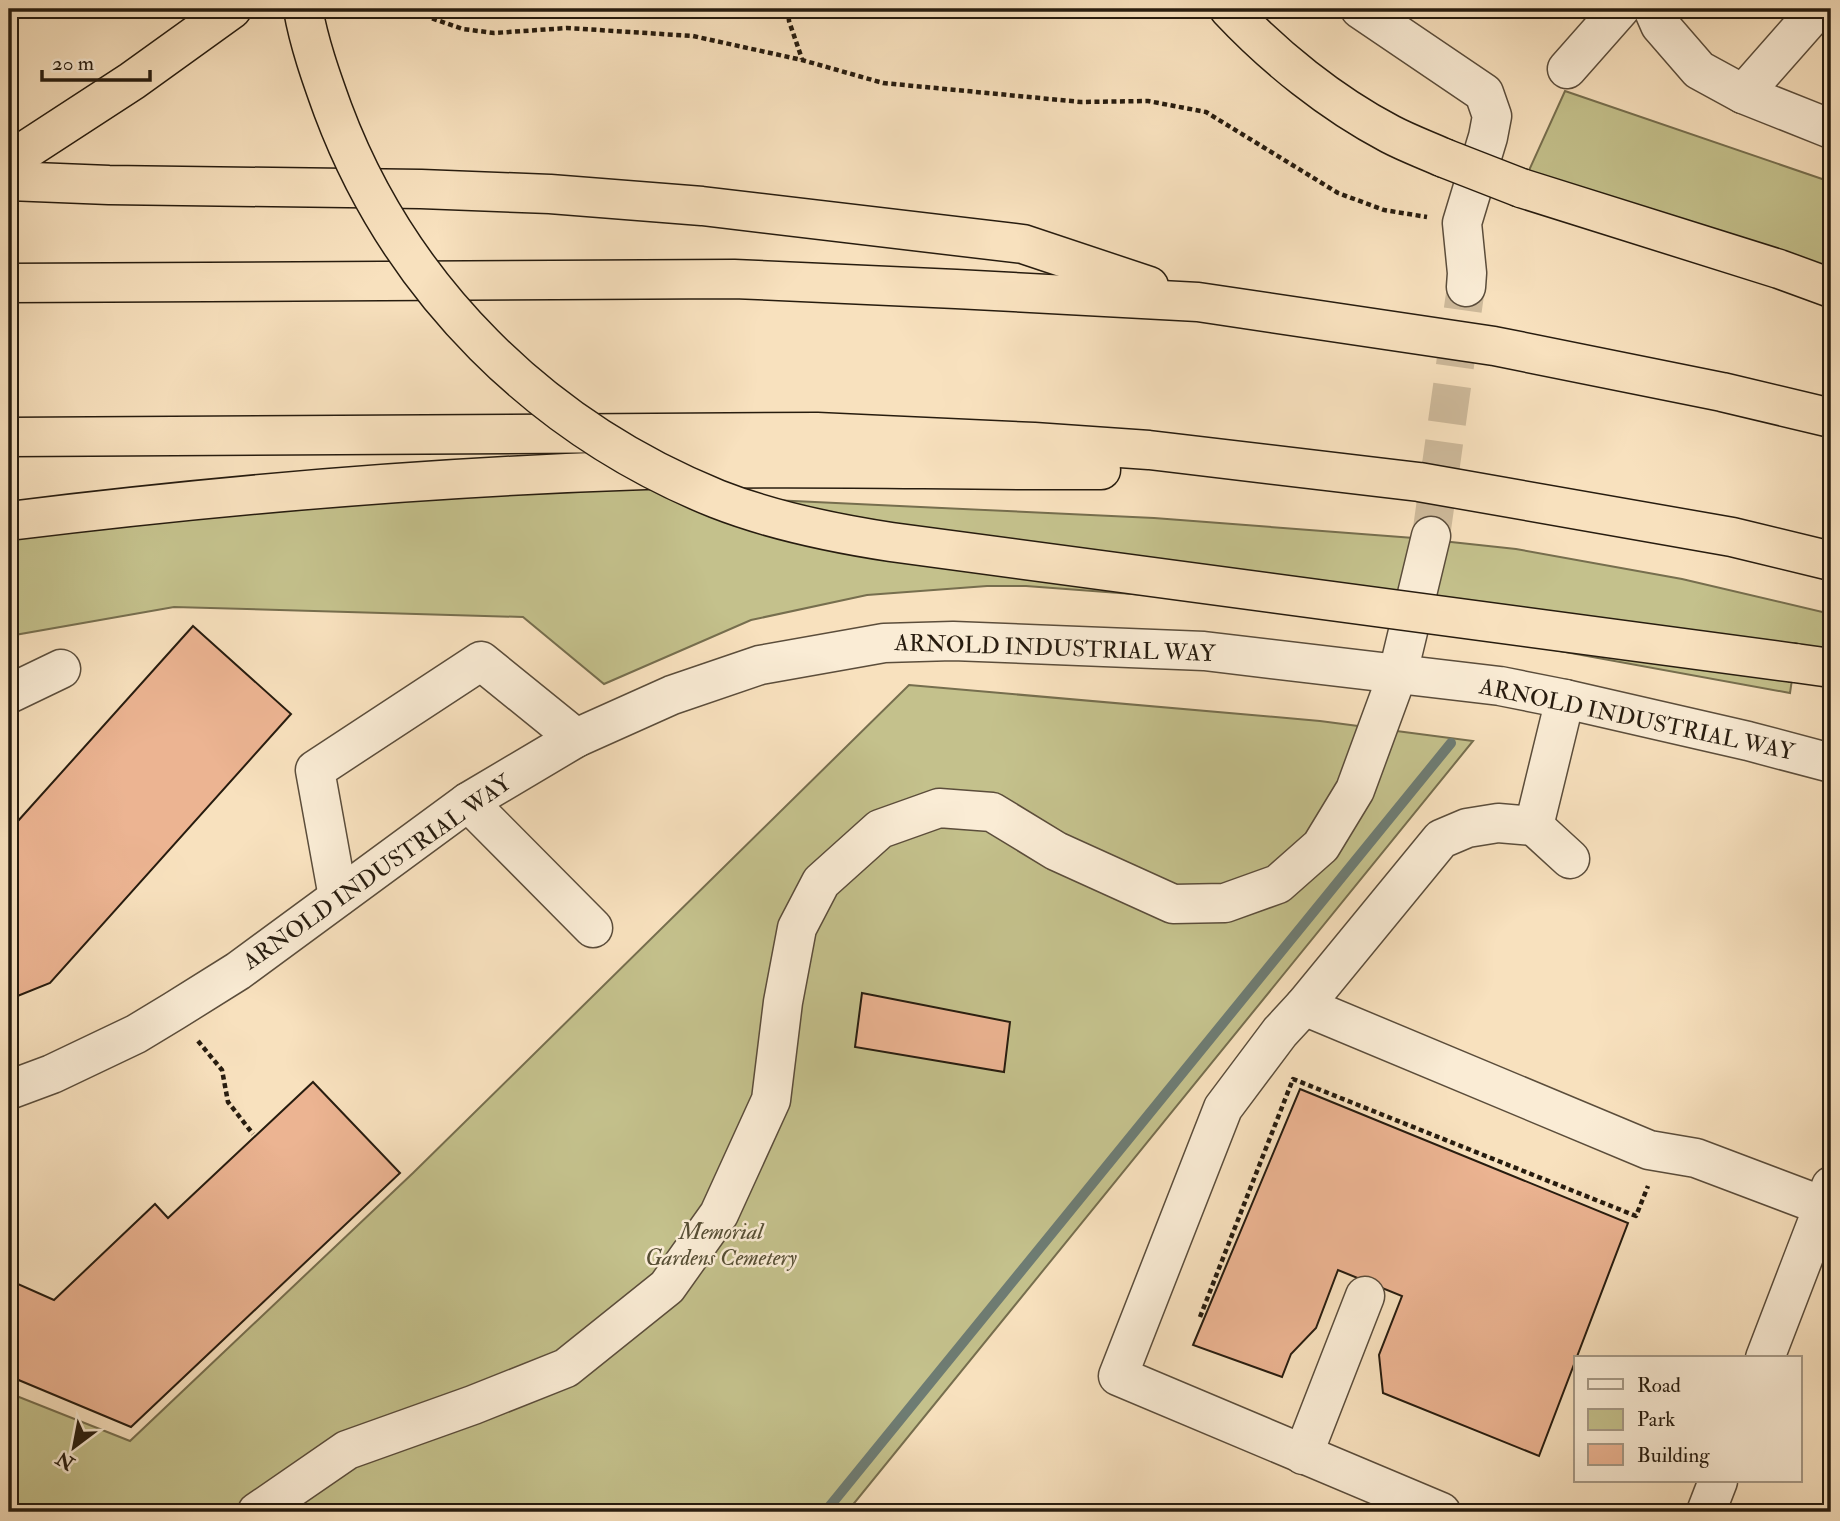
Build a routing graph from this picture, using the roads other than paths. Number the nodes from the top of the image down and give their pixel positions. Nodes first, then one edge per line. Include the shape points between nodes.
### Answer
1 (232, 9) edge
2 (303, 9) edge
3 (1228, 9) edge
4 (1360, 9) edge
5 (1620, 9) edge
6 (1653, 9) edge
7 (1818, 9) edge
8 (1567, 69) dead end
9 (1743, 94) junction
10 (1831, 129) edge
11 (9, 161) edge
12 (9, 181) edge
13 (9, 283) edge
14 (1466, 287) tunnel mouth
15 (1831, 288) edge
16 (1198, 302) junction
17 (1831, 418) edge
18 (9, 437) edge
19 (1320, 470) junction
20 (9, 521) edge
21 (1431, 536) tunnel mouth
22 (1831, 561) edge
23 (1813, 666) edge
24 (61, 669) dead end
25 (1398, 673) junction
26 (9, 694) edge
27 (1565, 699) junction
28 (576, 738) junction
29 (1831, 763) edge
30 (468, 802) junction
31 (1534, 827) junction
32 (1570, 859) dead end
33 (338, 897) junction
34 (593, 928) dead end
35 (1304, 1006) junction
36 (9, 1090) edge
37 (1827, 1196) edge
38 (1366, 1296) dead end
39 (1766, 1356) edge
40 (1303, 1455) junction
41 (1718, 1482) edge
42 (257, 1512) edge
43 (1441, 1512) edge
44 (1706, 1512) edge

1 - 11 highway
2 - 23 highway, bridge via 321,79 342,135 374,200 433,289 515,376 561,413 611,447 707,495 774,519 844,535
3 - 15 highway, bridge via 1297,72 1390,134 1521,188
4 - 14 street via 1484,93 1492,116 1462,223
5 - 8 street
6 - 9 street via 1699,70
7 - 9 street
9 - 10 street
12 - 16 highway via 537,193 702,206 1023,244
13 - 16 highway via 734,279
16 - 17 highway via 1494,346
18 - 19 highway via 817,432 1149,450
19 - 20 highway via 645,470 320,489
19 - 22 highway via 1479,492 1732,537
21 - 25 street
24 - 26 street
25 - 27 street, ARNOLD INDUSTRIAL WAY
25 - 28 street, ARNOLD INDUSTRIAL WAY via 1204,651 953,641 884,643 760,665 672,695
25 - 42 street via 1355,790 1321,846 1278,884 1225,903 1173,904 1056,851 992,812 939,808 880,829 821,882 797,928 771,1100 719,1214 667,1287 566,1368 347,1450
27 - 29 street, ARNOLD INDUSTRIAL WAY
27 - 31 street
28 - 30 street, ARNOLD INDUSTRIAL WAY
28 - 33 street via 481,661 315,770
30 - 33 street, ARNOLD INDUSTRIAL WAY
30 - 34 street
31 - 32 street
31 - 35 street via 1498,823 1467,828 1441,839
33 - 36 street, ARNOLD INDUSTRIAL WAY via 238,971 136,1034
35 - 37 street via 1649,1150 1696,1157
35 - 40 street via 1223,1108 1118,1376
37 - 39 street
38 - 40 street
40 - 43 street
41 - 44 street

